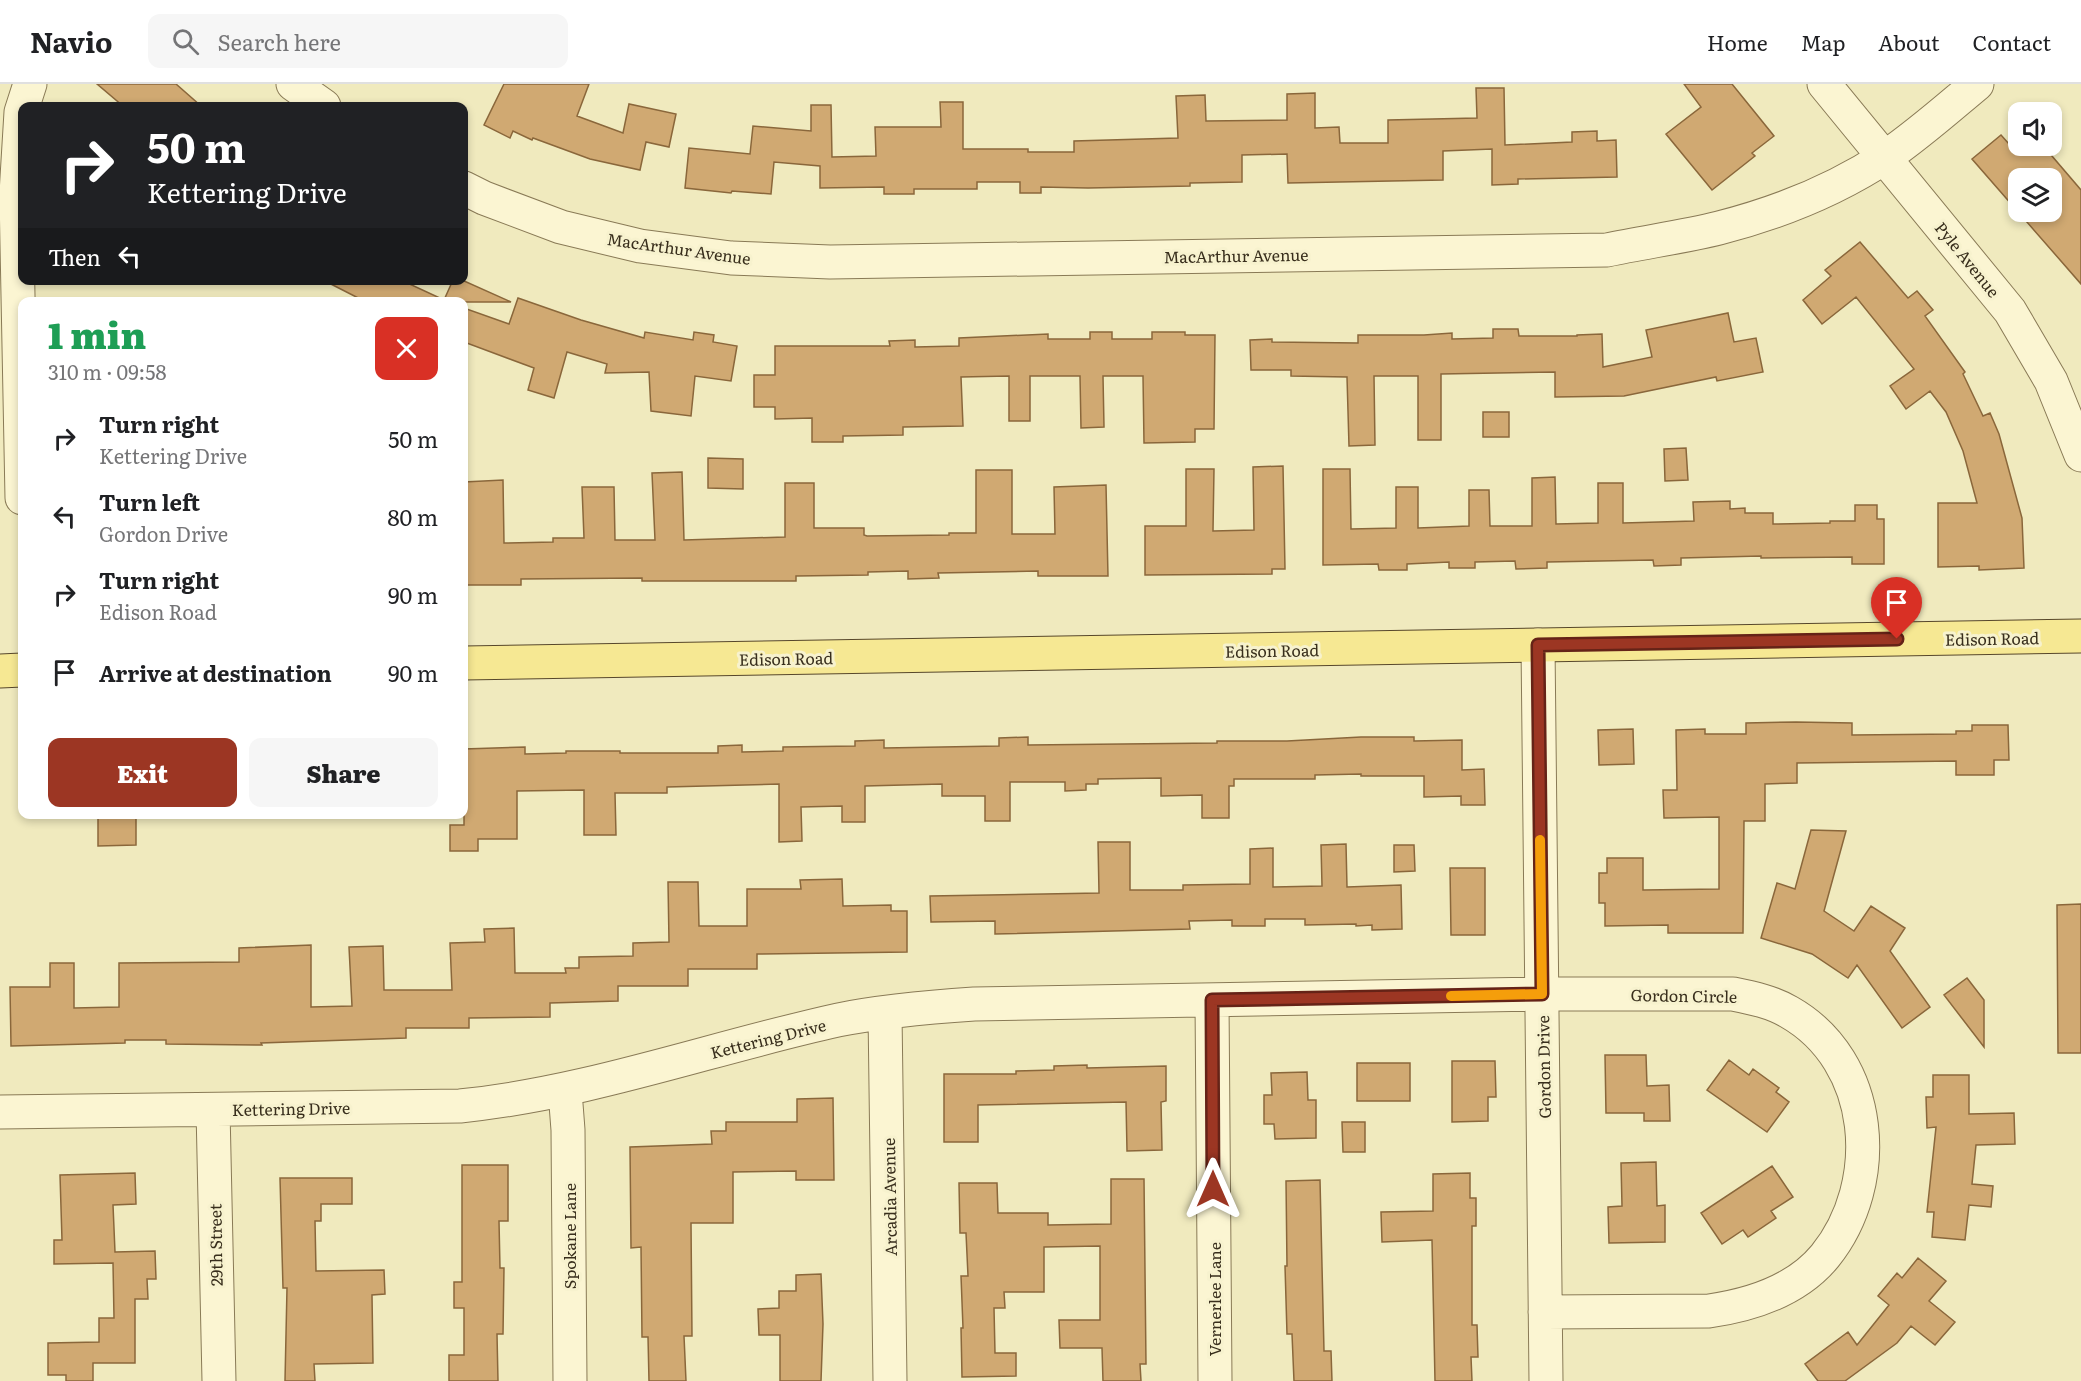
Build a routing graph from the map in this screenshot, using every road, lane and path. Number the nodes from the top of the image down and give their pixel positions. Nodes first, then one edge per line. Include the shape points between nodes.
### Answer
1 (30, 84) edge
2 (293, 84) edge
3 (1824, 84) edge
4 (1977, 84) edge
5 (24, 102) edge
6 (318, 102) edge
7 (1886, 157) junction
8 (18, 161) edge
9 (468, 190) edge
10 (18, 297) edge
11 (2081, 455) edge
12 (2081, 636) edge
13 (1538, 645) junction
14 (468, 663) edge
15 (18, 670) edge
16 (0, 671) edge
17 (1542, 994) junction
18 (1212, 1000) junction
19 (885, 1013) junction
20 (565, 1091) junction
21 (213, 1110) junction
22 (0, 1112) edge
23 (1545, 1312) junction
24 (219, 1381) edge
25 (570, 1381) edge
26 (890, 1381) edge
27 (1215, 1381) edge
28 (1546, 1381) edge

1 - 5 street
2 - 6 street
3 - 7 street, Pyle Avenue
4 - 7 street, MacArthur Avenue
7 - 9 street, MacArthur Avenue via 1845,181 1784,208 1719,228 1607,250 830,262 731,258 640,246 561,227
7 - 11 street, Pyle Avenue via 2010,311 2051,381
8 - 10 street
12 - 13 main road, Edison Road
13 - 14 main road, Edison Road
13 - 17 street, Gordon Drive
15 - 16 main road
17 - 18 street, Kettering Drive
17 - 23 street, Gordon Drive
17 - 23 street, Gordon Circle via 1733,994 1763,1000 1790,1012 1834,1052 1859,1106 1863,1136 1856,1198 1843,1229 1825,1257 1775,1293 1735,1308 1709,1311
18 - 19 street, Kettering Drive via 974,1004
18 - 27 street, Vernerlee Lane
19 - 20 street, Kettering Drive via 737,1045
19 - 26 street, Arcadia Avenue
20 - 21 street, Kettering Drive via 460,1106
20 - 25 street, Spokane Lane
21 - 22 street, Kettering Drive
21 - 24 street, 29th Street
23 - 28 street, Gordon Drive

